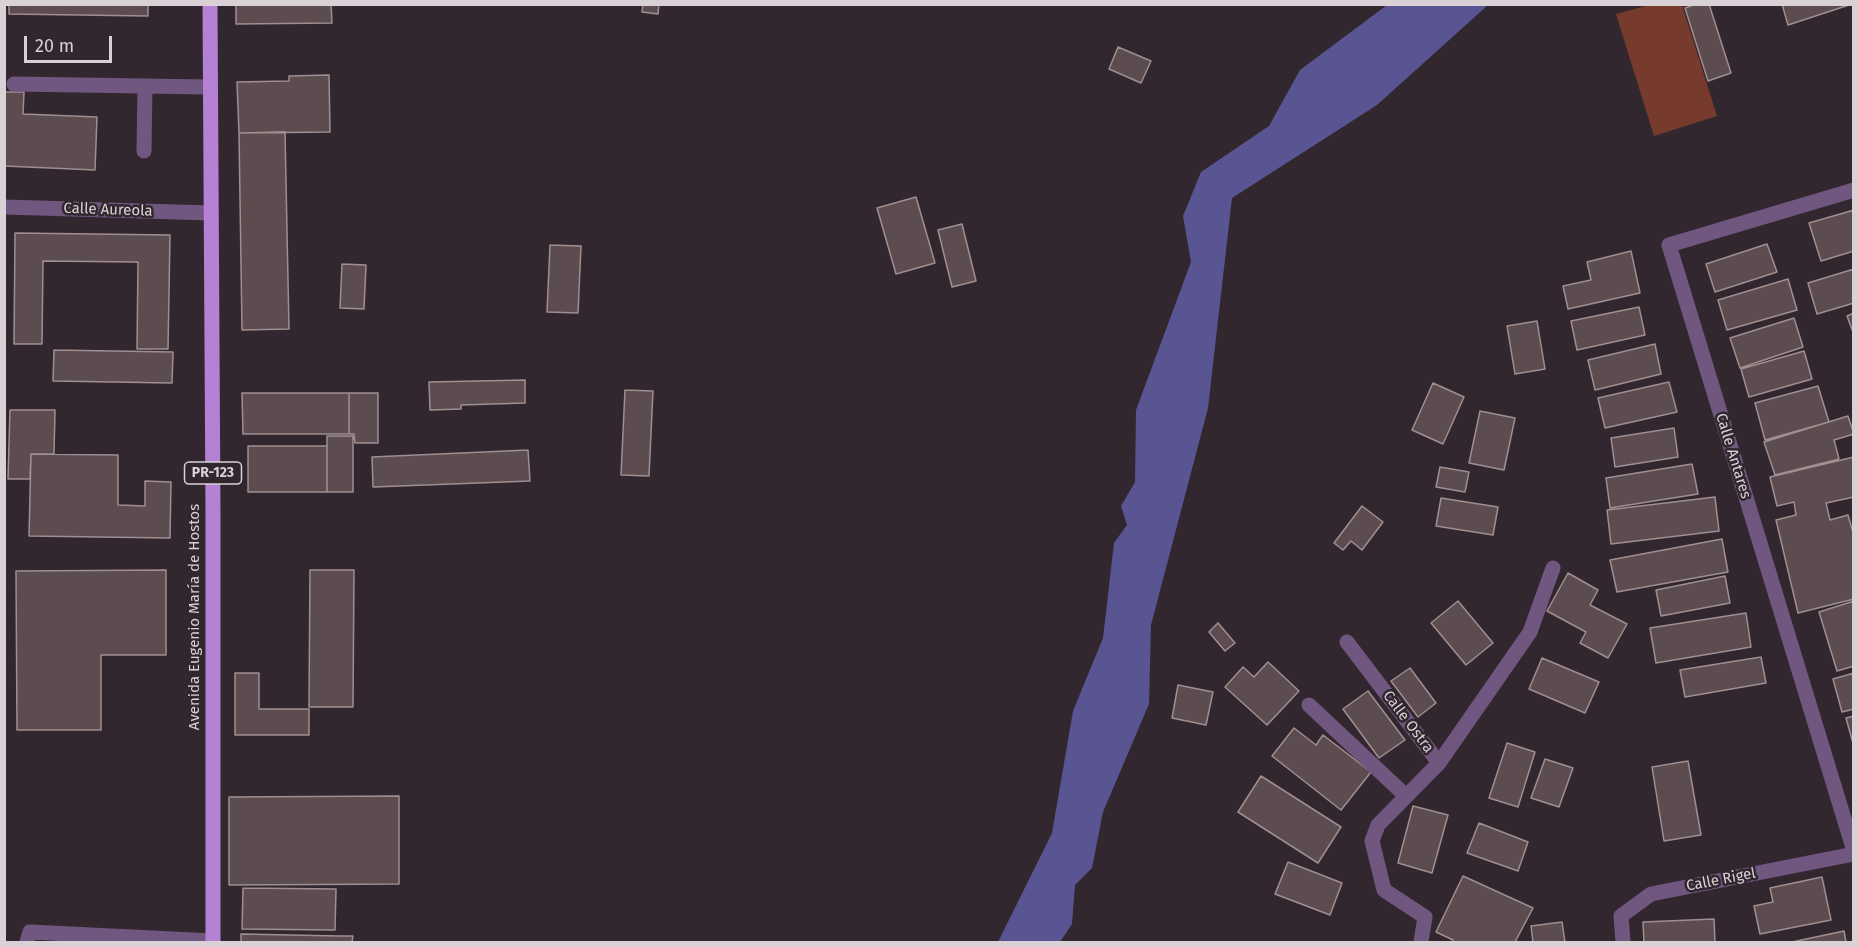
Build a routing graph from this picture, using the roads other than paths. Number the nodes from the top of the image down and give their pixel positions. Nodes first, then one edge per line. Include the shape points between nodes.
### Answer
1 (210, 4) edge
2 (15, 84) dead end
3 (145, 87) junction
4 (209, 87) junction
5 (144, 151) dead end
6 (1854, 190) edge
7 (4, 207) edge
8 (211, 213) junction
9 (1553, 568) dead end
10 (1347, 642) dead end
11 (1309, 705) dead end
12 (1439, 763) junction
13 (1406, 796) junction
14 (1854, 853) edge
15 (27, 942) edge
16 (213, 942) edge
17 (1421, 942) edge
18 (1623, 942) edge

1 - 4 main road, Avenida Eugenio María de Hostos / PR-123
2 - 3 street
3 - 4 street
3 - 5 street
4 - 8 main road, Avenida Eugenio María de Hostos / PR-123
6 - 14 street, Calle Antares via 1669,245
7 - 8 street, Calle Aureola
8 - 16 main road, Avenida Eugenio María de Hostos / PR-123
9 - 12 street via 1530,632
10 - 12 street, Calle Ostra
11 - 13 street
12 - 13 street, Calle Ostra
13 - 17 street, Calle Ostra via 1378,825 1372,841 1384,890 1425,917
14 - 18 street, Calle Rigel via 1651,894 1621,916
15 - 16 street via 30,932

